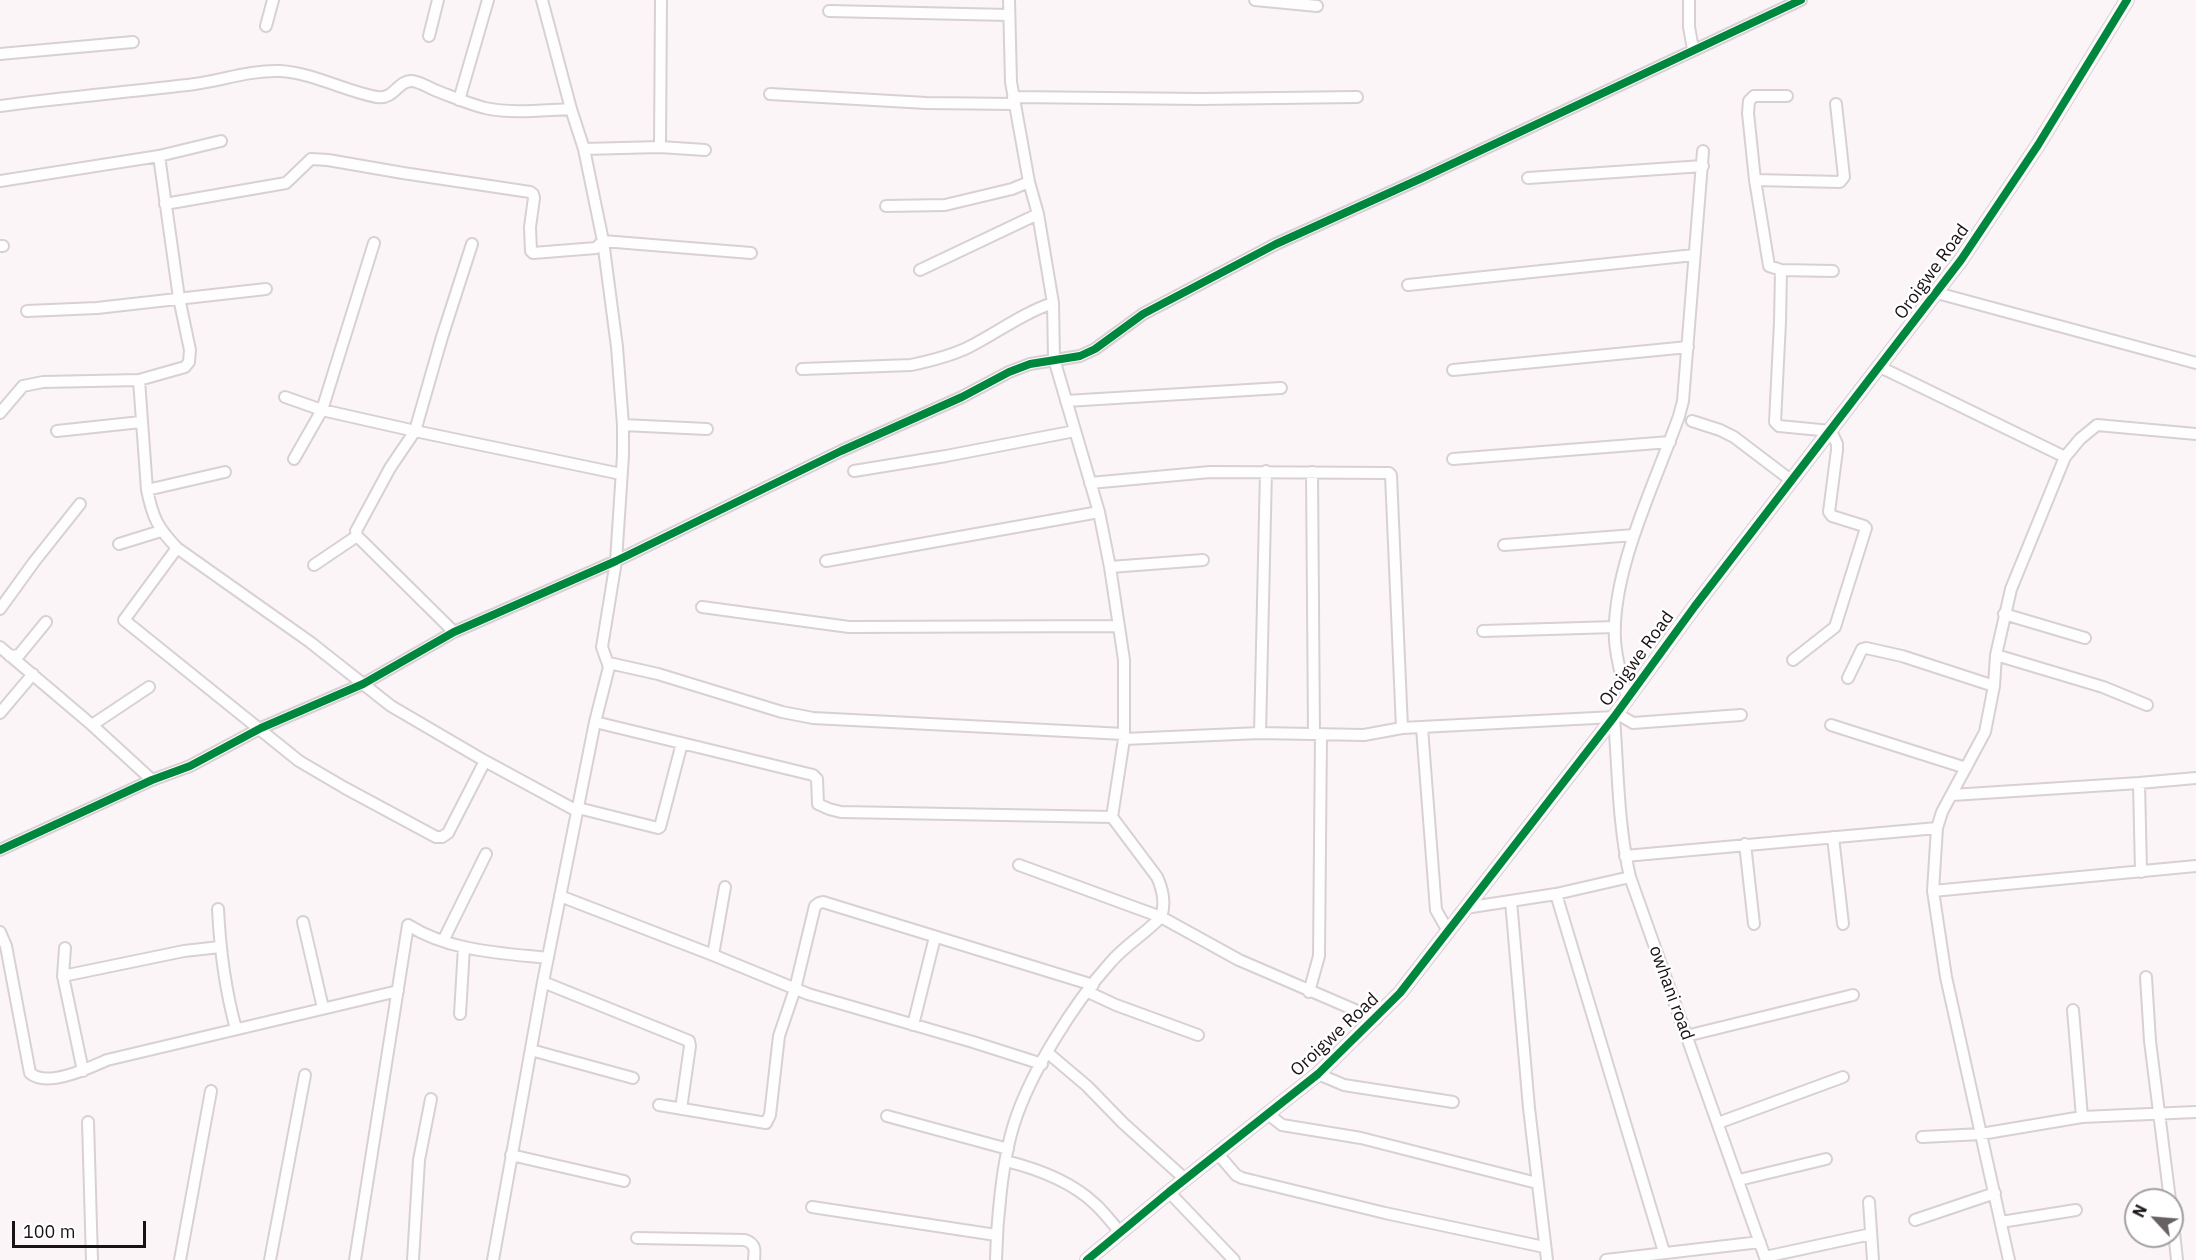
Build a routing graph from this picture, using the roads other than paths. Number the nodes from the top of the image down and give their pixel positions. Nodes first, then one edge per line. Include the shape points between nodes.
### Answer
1 (273, 0) edge
2 (438, 0) edge
3 (488, 0) edge
4 (542, 0) edge
5 (662, 0) edge
6 (1009, 0) edge
7 (1255, 0) edge
8 (1689, 0) edge
9 (1801, 0) edge
10 (2127, 0) edge
11 (1317, 6) dead end
12 (829, 10) dead end
13 (1009, 15) junction
14 (266, 26) dead end
15 (429, 36) dead end
16 (133, 42) dead end
17 (1693, 49) junction
18 (0, 54) edge
19 (770, 94) dead end
20 (1787, 96) dead end
21 (1357, 97) dead end
22 (459, 100) junction
23 (1014, 101) junction
24 (1836, 104) dead end
25 (0, 106) edge
26 (571, 109) junction
27 (221, 141) dead end
28 (660, 147) junction
29 (584, 149) junction
30 (705, 150) dead end
31 (1703, 151) dead end
32 (159, 156) junction
33 (1703, 166) junction
34 (1528, 177) dead end
35 (1755, 180) junction
36 (0, 181) edge
37 (1029, 182) junction
38 (165, 204) junction
39 (886, 206) dead end
40 (1038, 214) junction
41 (603, 241) junction
42 (374, 243) dead end
43 (472, 244) dead end
44 (751, 253) dead end
45 (1694, 255) junction
46 (920, 270) dead end
47 (1781, 270) junction
48 (1833, 271) dead end
49 (1408, 285) dead end
50 (266, 289) dead end
51 (1937, 293) junction
52 (179, 298) junction
53 (1053, 303) junction
54 (27, 311) dead end
55 (1688, 347) junction
56 (1054, 359) junction
57 (2196, 363) edge
58 (1880, 367) junction
59 (802, 369) dead end
60 (1453, 370) dead end
61 (139, 380) junction
62 (1281, 388) dead end
63 (285, 397) dead end
64 (1066, 401) junction
65 (322, 410) junction
66 (0, 413) edge
67 (141, 422) junction
68 (1692, 422) dead end
69 (623, 425) junction
70 (707, 429) dead end
71 (1075, 430) junction
72 (1831, 430) junction
73 (57, 431) dead end
74 (415, 431) junction
75 (2196, 434) edge
76 (1670, 442) junction
77 (2065, 457) junction
78 (294, 459) dead end
79 (1453, 459) dead end
80 (854, 471) dead end
81 (1266, 471) junction
82 (225, 472) dead end
83 (1312, 472) junction
84 (621, 474) junction
85 (1791, 481) junction
86 (1090, 483) junction
87 (147, 490) junction
88 (80, 504) dead end
89 (1099, 512) junction
90 (161, 531) junction
91 (1634, 535) junction
92 (357, 536) junction
93 (119, 544) dead end
94 (1504, 545) dead end
95 (177, 548) junction
96 (1203, 560) dead end
97 (616, 561) junction
98 (825, 561) dead end
99 (314, 565) dead end
100 (1110, 567) junction
101 (702, 607) dead end
102 (0, 609) edge
103 (2004, 614) junction
104 (46, 622) dead end
105 (1119, 626) junction
106 (1615, 627) junction
107 (1483, 631) dead end
108 (454, 632) junction
109 (2085, 638) dead end
110 (0, 647) edge
111 (10, 656) junction
112 (1996, 656) junction
113 (1793, 660) dead end
114 (609, 663) junction
115 (33, 674) junction
116 (1848, 678) dead end
117 (363, 684) junction
118 (1994, 686) junction
119 (149, 687) dead end
120 (1627, 698) junction
121 (2147, 705) dead end
122 (0, 713) edge
123 (1615, 715) junction
124 (1741, 715) dead end
125 (596, 722) junction
126 (92, 725) junction
127 (1831, 726) dead end
128 (261, 728) junction
129 (1402, 728) junction
130 (1422, 728) junction
131 (1260, 733) junction
132 (1317, 734) junction
133 (1124, 736) junction
134 (682, 743) junction
135 (485, 761) junction
136 (1966, 768) junction
137 (2196, 778) edge
138 (152, 780) junction
139 (2139, 783) junction
140 (1952, 795) junction
141 (577, 810) junction
142 (1112, 817) junction
143 (1936, 828) junction
144 (1833, 837) junction
145 (1745, 844) junction
146 (0, 850) edge
147 (486, 854) dead end
148 (1625, 856) junction
149 (1019, 865) dead end
150 (2196, 866) edge
151 (2141, 872) junction
152 (1630, 877) junction
153 (725, 887) dead end
154 (1933, 891) junction
155 (1556, 894) junction
156 (560, 896) junction
157 (1511, 901) junction
158 (1465, 908) junction
159 (218, 909) dead end
160 (1161, 917) junction
161 (303, 922) dead end
162 (1754, 924) dead end
163 (1843, 924) dead end
164 (1448, 931) junction
165 (0, 932) edge
166 (935, 938) junction
167 (443, 941) junction
168 (220, 947) junction
169 (464, 947) junction
170 (65, 948) dead end
171 (714, 955) junction
172 (548, 958) junction
173 (63, 976) junction
174 (2146, 977) dead end
175 (543, 982) junction
176 (1090, 988) junction
177 (795, 989) junction
178 (398, 991) junction
179 (1309, 992) junction
180 (1853, 995) dead end
181 (323, 1008) junction
182 (2073, 1010) dead end
183 (460, 1014) dead end
184 (1376, 1019) junction
185 (913, 1025) junction
186 (236, 1029) junction
187 (1198, 1035) dead end
188 (1686, 1036) junction
189 (531, 1050) junction
190 (1048, 1053) junction
191 (1042, 1064) junction
192 (83, 1071) junction
193 (1318, 1074) junction
194 (305, 1076) dead end
195 (1843, 1077) dead end
196 (633, 1078) dead end
197 (211, 1091) dead end
198 (431, 1099) dead end
199 (1453, 1102) dead end
200 (659, 1105) dead end
201 (681, 1109) junction
202 (2196, 1112) edge
203 (1268, 1114) junction
204 (2161, 1115) junction
205 (887, 1116) dead end
206 (2082, 1117) junction
207 (88, 1122) dead end
208 (1718, 1123) junction
209 (1981, 1134) junction
210 (1922, 1137) dead end
211 (1008, 1149) junction
212 (1218, 1154) junction
213 (511, 1155) junction
214 (1826, 1159) dead end
215 (1006, 1161) junction
216 (1185, 1179) junction
217 (1738, 1180) junction
218 (624, 1181) dead end
219 (1537, 1183) junction
220 (2169, 1188) edge
221 (1169, 1192) junction
222 (1995, 1193) junction
223 (1869, 1203) dead end
224 (812, 1207) dead end
225 (2076, 1210) dead end
226 (1915, 1220) dead end
227 (2001, 1222) junction
228 (1120, 1232) junction
229 (996, 1234) junction
230 (1871, 1234) junction
231 (637, 1238) dead end
232 (1760, 1242) junction
233 (1544, 1247) junction
234 (1664, 1252) junction
235 (1766, 1259) edge
236 (92, 1260) edge
237 (180, 1260) edge
238 (270, 1260) edge
239 (355, 1260) edge
240 (413, 1260) edge
241 (493, 1260) edge
242 (754, 1260) edge
243 (996, 1260) edge
244 (1087, 1260) edge
245 (1234, 1260) edge
246 (1547, 1260) edge
247 (1606, 1260) edge
248 (1873, 1260) edge
249 (2009, 1260) edge

1 - 14 street
2 - 15 street
3 - 22 street
4 - 26 street
5 - 28 street
6 - 13 street
7 - 11 street
8 - 17 street
9 - 17 street
10 - 51 street, Oroigwe Road via 2038,145
12 - 13 street
13 - 23 street
16 - 18 street
17 - 56 street via 1276,244 1143,314 1095,349 1080,356
19 - 23 street via 915,102
20 - 35 street via 1759,95 1749,102
21 - 23 street
22 - 25 street via 419,82 404,83 384,98 308,75 280,71
22 - 26 street via 501,110
23 - 37 street
24 - 35 street via 1843,180
26 - 29 street
27 - 32 street
28 - 29 street
28 - 30 street
29 - 41 street
31 - 33 street
32 - 36 street
32 - 38 street
33 - 34 street
33 - 45 street
35 - 47 street via 1769,266
37 - 39 street via 945,205
37 - 40 street
38 - 41 street via 286,183 311,159 328,160 530,192 534,198 530,227 533,254 596,248
38 - 52 street
40 - 46 street
40 - 53 street
41 - 44 street
41 - 69 street
42 - 65 street
43 - 74 street
45 - 49 street
45 - 55 street
47 - 48 street
47 - 72 street via 1775,422 1779,426
50 - 52 street
51 - 57 street
51 - 58 street, Oroigwe Road
52 - 54 street
52 - 61 street via 189,362 185,367
53 - 56 street
53 - 59 street via 968,347 933,360 910,365
55 - 60 street
55 - 76 street via 1683,401
56 - 64 street
56 - 97 street via 1009,372
58 - 72 street, Oroigwe Road
58 - 77 street
61 - 66 street via 23,386
61 - 67 street
62 - 64 street
63 - 65 street
64 - 71 street
65 - 74 street
65 - 78 street
67 - 73 street
67 - 87 street
68 - 85 street via 1734,437
69 - 70 street
69 - 84 street
71 - 80 street
71 - 86 street
72 - 85 street, Oroigwe Road
72 - 113 street via 1837,450 1829,512 1864,526 1865,533 1835,627
74 - 84 street
74 - 92 street via 356,528
75 - 77 street via 2097,425
76 - 79 street
76 - 91 street
77 - 103 street
81 - 83 street
81 - 86 street
81 - 131 street
82 - 87 street
83 - 129 street via 1385,471 1391,475
83 - 132 street
84 - 97 street
85 - 120 street, Oroigwe Road
86 - 89 street
87 - 90 street
88 - 102 street
89 - 98 street
89 - 100 street
90 - 93 street
90 - 95 street
91 - 94 street
91 - 106 street via 1619,588
92 - 99 street
92 - 108 street
95 - 117 street
95 - 128 street via 124,620
96 - 100 street
97 - 108 street
97 - 114 street via 602,647
100 - 105 street
101 - 105 street via 849,627
103 - 109 street
103 - 112 street
104 - 111 street via 19,655
105 - 133 street via 1125,681
106 - 107 street
106 - 120 street
108 - 117 street
110 - 111 street
111 - 115 street
112 - 118 street
112 - 121 street via 2103,687
114 - 125 street
114 - 133 street via 813,718
115 - 122 street
115 - 126 street
116 - 118 street via 1858,652 1866,648 1934,665
117 - 128 street
117 - 135 street via 391,706
118 - 136 street via 1985,732
119 - 126 street
120 - 123 street, Oroigwe Road
123 - 124 street via 1633,723
123 - 130 street
123 - 148 street, owhani road
123 - 158 street, Oroigwe Road
125 - 134 street
125 - 141 street
126 - 138 street
127 - 136 street
128 - 135 street via 299,761 436,837 448,833
128 - 138 street via 190,766
129 - 130 street
129 - 132 street via 1364,735
130 - 164 street via 1436,910
131 - 132 street
131 - 133 street
132 - 179 street via 1318,956
133 - 142 street
134 - 141 street via 660,827
134 - 142 street via 813,775 818,804 829,810
135 - 141 street
136 - 140 street
137 - 139 street
138 - 146 street
139 - 140 street
139 - 151 street
140 - 143 street
141 - 156 street
142 - 160 street via 1162,887
143 - 144 street
143 - 154 street
144 - 145 street
144 - 163 street
145 - 148 street
145 - 162 street
147 - 167 street
148 - 152 street, owhani road
149 - 160 street
150 - 151 street
151 - 154 street
152 - 155 street
152 - 188 street, owhani road
153 - 171 street
154 - 209 street via 1946,977
155 - 157 street
155 - 234 street
156 - 171 street
156 - 172 street
157 - 158 street
157 - 219 street
158 - 164 street, Oroigwe Road
159 - 168 street
160 - 176 street via 1122,950
160 - 179 street via 1239,960
161 - 181 street
164 - 184 street, Oroigwe Road
165 - 192 street via 6,945 30,1073 39,1078 67,1077
166 - 176 street
166 - 177 street via 819,903 815,906
166 - 185 street
167 - 169 street
167 - 178 street via 408,925
168 - 173 street
168 - 186 street
169 - 172 street
169 - 183 street
170 - 173 street
171 - 177 street
172 - 175 street
173 - 192 street
174 - 204 street
175 - 189 street
175 - 201 street via 689,1041
176 - 187 street via 1116,1005
176 - 190 street
177 - 185 street
177 - 201 street via 778,1036 766,1123
178 - 181 street
178 - 239 street
179 - 184 street
180 - 188 street
181 - 186 street
182 - 206 street
184 - 193 street, Oroigwe Road
185 - 191 street
186 - 192 street via 107,1060
188 - 208 street, owhani road
189 - 196 street
189 - 213 street
190 - 191 street
190 - 216 street
191 - 211 street via 1018,1111
193 - 199 street via 1344,1085
193 - 203 street, Oroigwe Road
194 - 238 street
195 - 208 street
197 - 237 street
198 - 240 street via 419,1160
200 - 201 street
202 - 204 street
203 - 212 street, Oroigwe Road
203 - 219 street via 1282,1125 1361,1138
204 - 206 street
204 - 220 street
205 - 211 street
206 - 209 street
207 - 236 street
208 - 217 street, owhani road
209 - 210 street
209 - 222 street
211 - 215 street
212 - 216 street, Oroigwe Road
212 - 233 street via 1242,1178
213 - 218 street
213 - 241 street
214 - 217 street
215 - 228 street via 1046,1174 1080,1192
215 - 229 street
216 - 221 street, Oroigwe Road
217 - 232 street, owhani road
219 - 233 street
221 - 228 street, Oroigwe Road
221 - 245 street
222 - 226 street
222 - 227 street
223 - 230 street
224 - 229 street
225 - 227 street
227 - 249 street
228 - 244 street, Oroigwe Road
229 - 243 street
230 - 235 street
230 - 248 street
231 - 242 street via 745,1240 754,1244
232 - 234 street
232 - 235 street, owhani road
233 - 246 street
234 - 247 street

